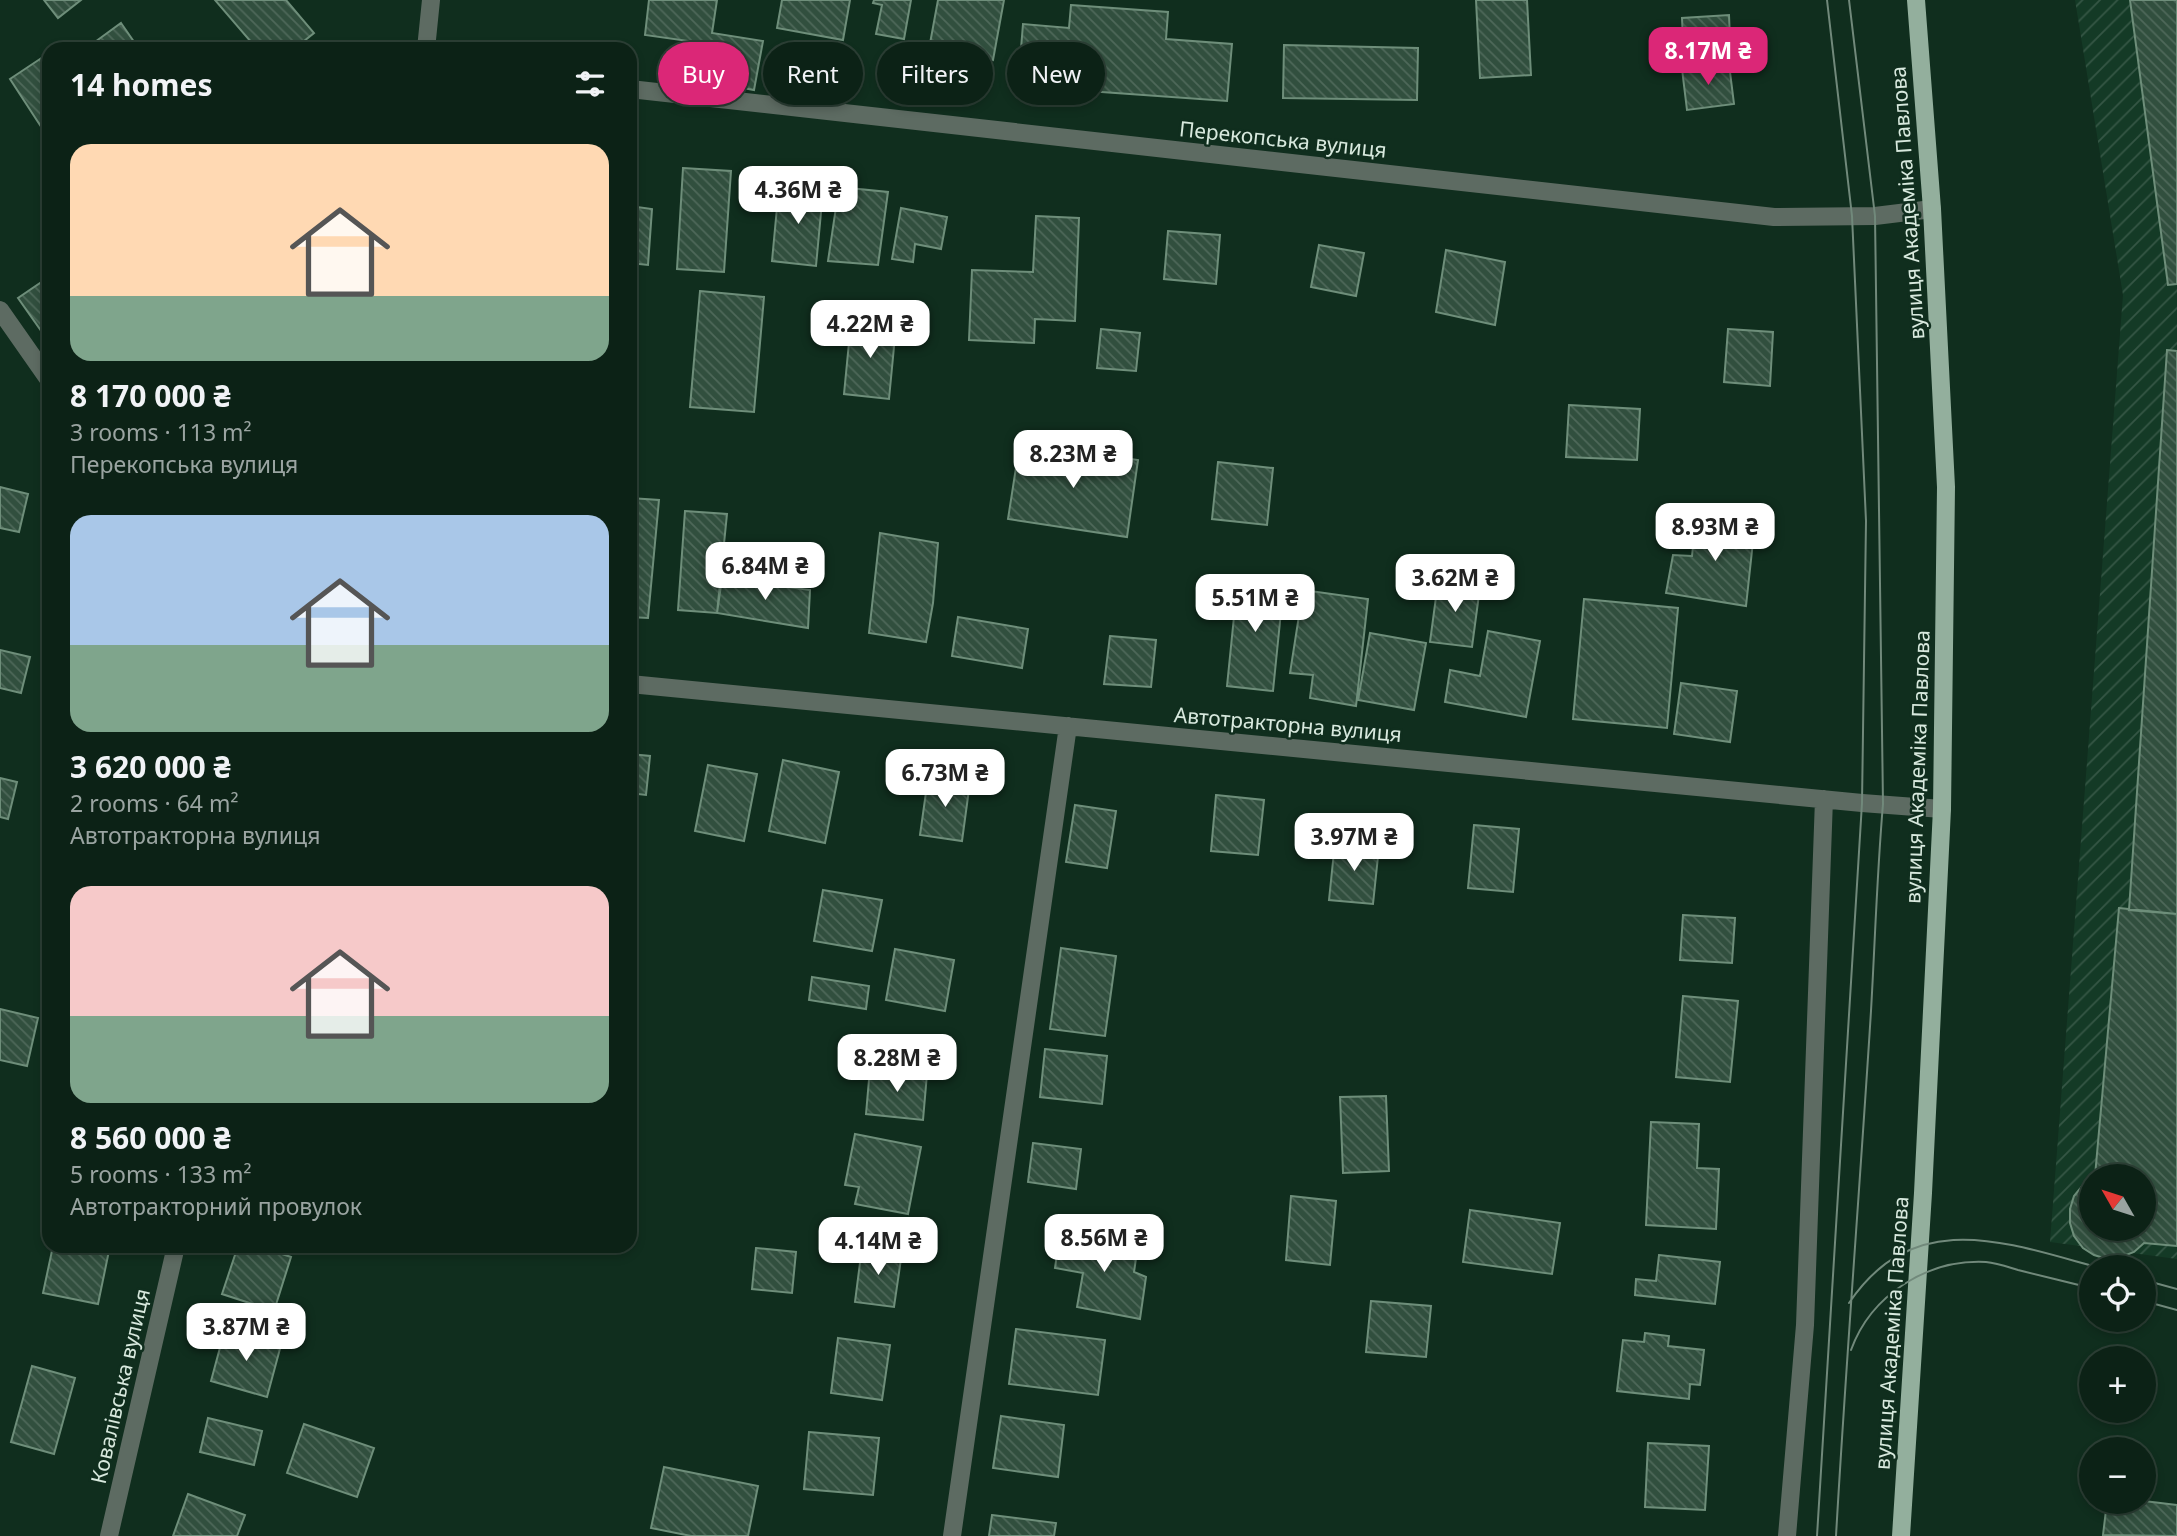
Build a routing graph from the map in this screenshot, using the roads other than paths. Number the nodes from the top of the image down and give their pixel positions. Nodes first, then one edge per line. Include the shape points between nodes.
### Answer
1 (431, 0) edge
2 (1916, 0) edge
3 (427, 42) edge
4 (637, 90) edge
5 (1932, 209) junction
6 (0, 310) edge
7 (42, 370) edge
8 (637, 685) edge
9 (1068, 726) junction
10 (1825, 799) junction
11 (1942, 809) junction
12 (174, 1253) edge
13 (109, 1536) edge
14 (952, 1536) edge
15 (1787, 1536) edge
16 (1901, 1536) edge

1 - 3 street
2 - 5 main road, вулиця Академіка Павлова
4 - 5 street, Перекопська вулиця via 1774,217 1875,216
5 - 11 main road, вулиця Академіка Павлова via 1946,487
6 - 7 street
8 - 9 street, Автотракторна вулиця
9 - 10 street, Автотракторна вулиця
9 - 14 street
10 - 11 street, Автотракторна вулиця
10 - 15 street via 1805,1325
11 - 16 main road, вулиця Академіка Павлова
12 - 13 street, Ковалівська вулиця

